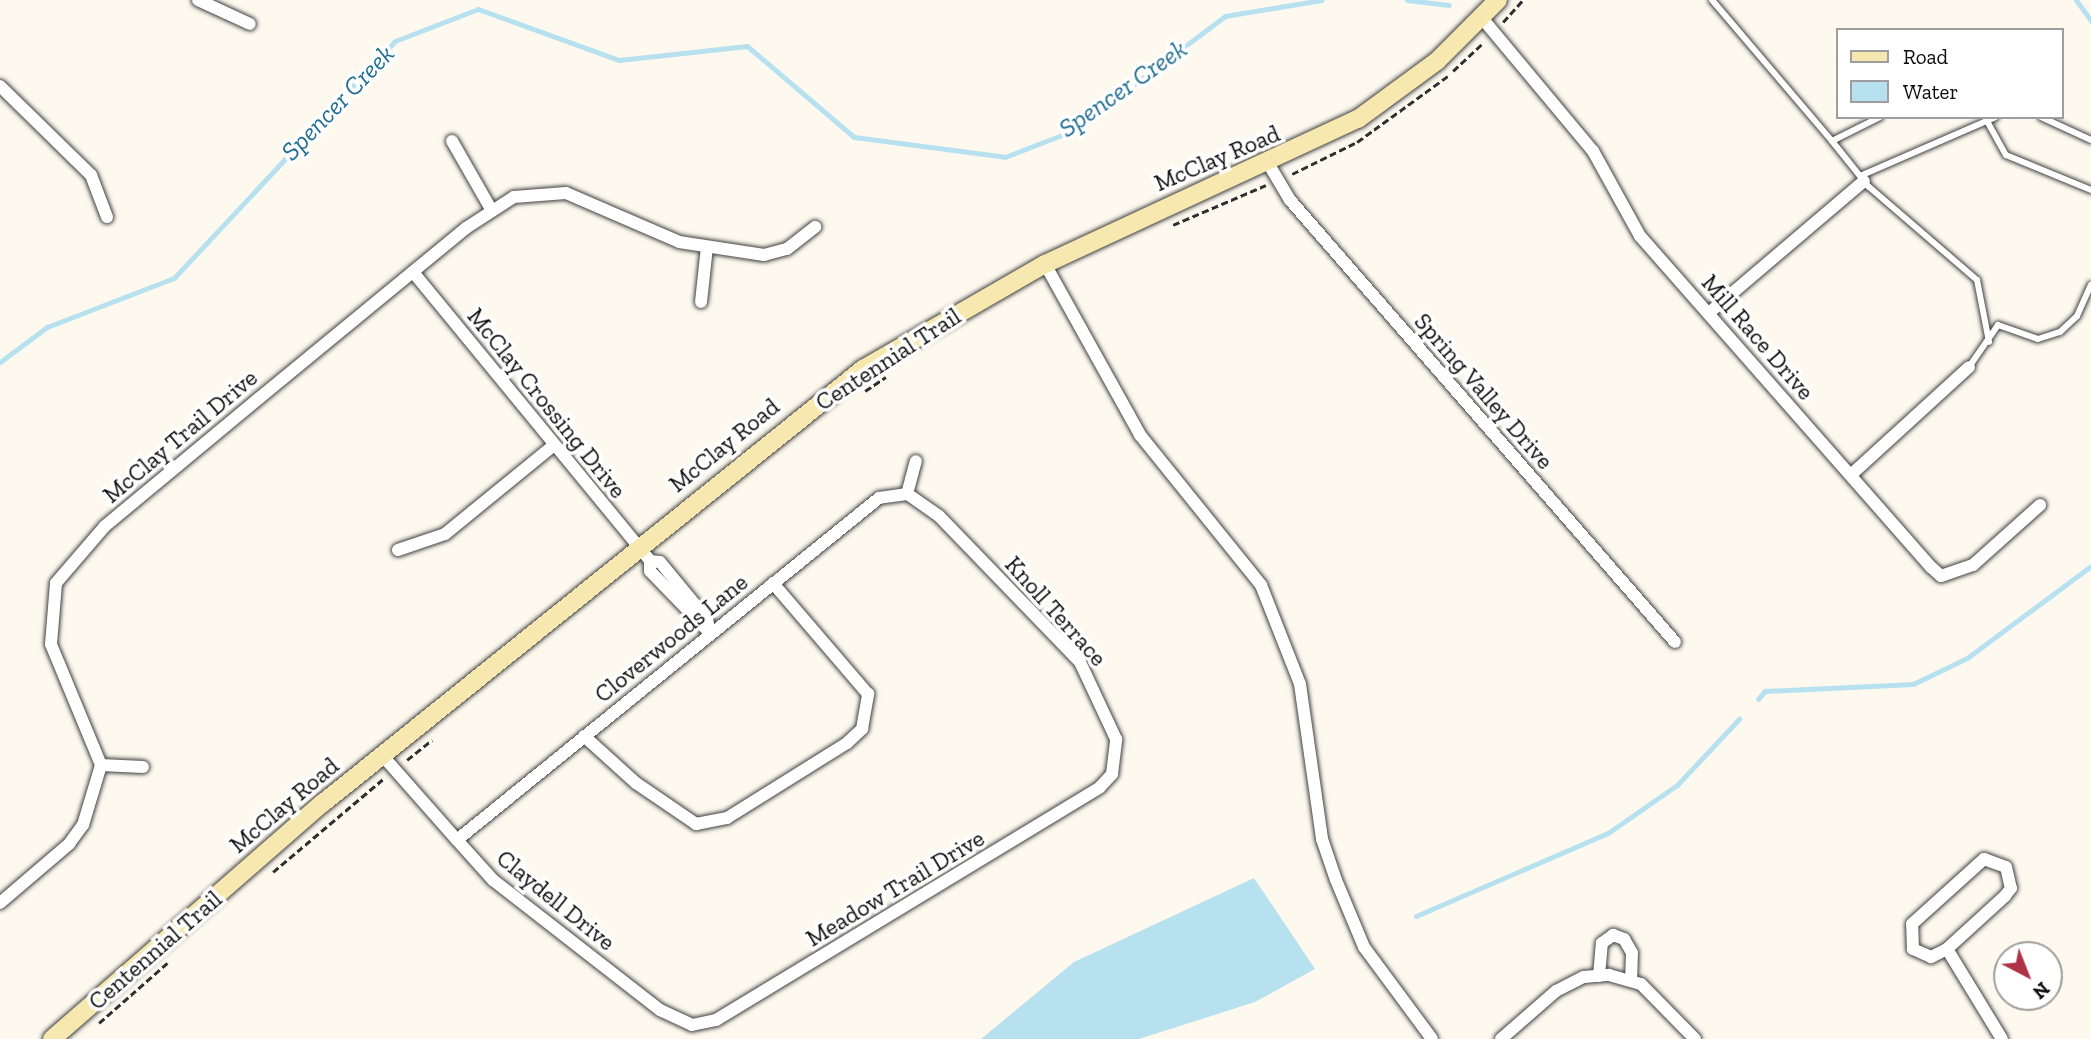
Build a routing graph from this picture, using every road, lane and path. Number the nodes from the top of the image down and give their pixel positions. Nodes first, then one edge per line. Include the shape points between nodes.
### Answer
1 (198, 0) edge
2 (1498, 0) edge
3 (1524, 0) edge
4 (1712, 0) edge
5 (1512, 13) dead end
6 (1482, 18) junction
7 (250, 24) dead end
8 (0, 86) edge
9 (1876, 119) edge
10 (1992, 119) edge
11 (2045, 119) edge
12 (1987, 121) junction
13 (2091, 140) edge
14 (452, 141) dead end
15 (1832, 141) junction
16 (1268, 163) junction
17 (1862, 178) junction
18 (1255, 190) dead end
19 (2091, 190) edge
20 (491, 209) junction
21 (107, 217) dead end
22 (815, 227) dead end
23 (1169, 227) dead end
24 (707, 247) junction
25 (1045, 264) junction
26 (413, 272) junction
27 (2091, 285) edge
28 (701, 302) dead end
29 (1710, 312) junction
30 (1989, 342) junction
31 (1969, 367) joint
32 (898, 369) dead end
33 (859, 396) dead end
34 (553, 446) junction
35 (916, 461) dead end
36 (1853, 473) junction
37 (907, 494) junction
38 (2040, 505) dead end
39 (638, 546) junction
40 (398, 550) dead end
41 (773, 583) junction
42 (710, 633) junction
43 (1675, 642) dead end
44 (584, 736) junction
45 (382, 755) junction
46 (101, 765) junction
47 (143, 767) dead end
48 (1112, 774) joint
49 (382, 780) dead end
50 (457, 840) junction
51 (267, 876) dead end
52 (0, 903) edge
53 (1947, 949) junction
54 (177, 955) dead end
55 (1599, 976) junction
56 (1631, 978) junction
57 (692, 1025) joint
58 (89, 1031) dead end
59 (52, 1039) edge
60 (1432, 1039) edge
61 (1501, 1039) edge
62 (1696, 1039) edge
63 (2002, 1039) edge

1 - 7 street
2 - 6 main road, McClay Road
3 - 5 path
4 - 15 lane
6 - 16 main road, McClay Road via 1398,93 1318,141
6 - 29 street, Mill Race Drive via 1593,151 1627,219
8 - 21 street via 91,175
9 - 15 lane
10 - 12 lane
11 - 13 lane
12 - 17 lane
12 - 19 lane via 2006,155
14 - 20 street
15 - 17 lane
16 - 25 main road, McClay Road
16 - 43 street, Spring Valley Drive via 1290,200
17 - 29 street
17 - 30 lane via 1977,280
18 - 23 path
20 - 24 street, McClay Trail Drive via 514,197 566,193 652,232
20 - 26 street, McClay Trail Drive
22 - 24 street, McClay Trail Drive via 787,249 764,255
24 - 28 street
25 - 39 main road, McClay Road via 863,369
25 - 60 street via 1140,435 1261,585 1300,684 1322,839 1336,880 1364,947
26 - 34 street, McClay Crossing Drive
26 - 46 street, McClay Trail Drive via 106,526 55,583 51,644
27 - 30 lane via 2077,316 2060,332 2038,339 1998,325
29 - 36 street, Mill Race Drive
30 - 31 lane
31 - 36 street
32 - 33 path, Centennial Trail
34 - 39 street, McClay Crossing Drive
34 - 40 street via 445,534
35 - 37 street
36 - 38 street, Mill Race Drive via 1941,576 1973,565
37 - 41 street, Cloverwoods Lane via 879,498 860,510
37 - 48 street, Knoll Terrace via 921,500 1080,662 1116,739
39 - 42 street, McClay Crossing Drive via 650,561 660,562
39 - 45 main road, McClay Road
41 - 42 street, Cloverwoods Lane
41 - 44 street via 868,694 862,729 847,743 727,818 696,824 636,783
42 - 44 street, Cloverwoods Lane
44 - 50 street, Cloverwoods Lane
45 - 50 street, Claydell Drive
45 - 59 main road, McClay Road
46 - 47 street
46 - 52 street via 83,825 69,844
48 - 57 street, Meadow Trail Drive via 1077,802 732,1011
49 - 51 path
50 - 57 street, Claydell Drive via 493,880 562,935 660,1010
53 - 53 street via 2011,888 1999,861 1984,859 1912,924 1913,949 1931,957
53 - 63 street
54 - 58 path, Centennial Trail
55 - 56 street
55 - 56 street via 1601,943 1613,934 1624,939 1632,953
55 - 61 street via 1556,991
56 - 62 street via 1664,1002

